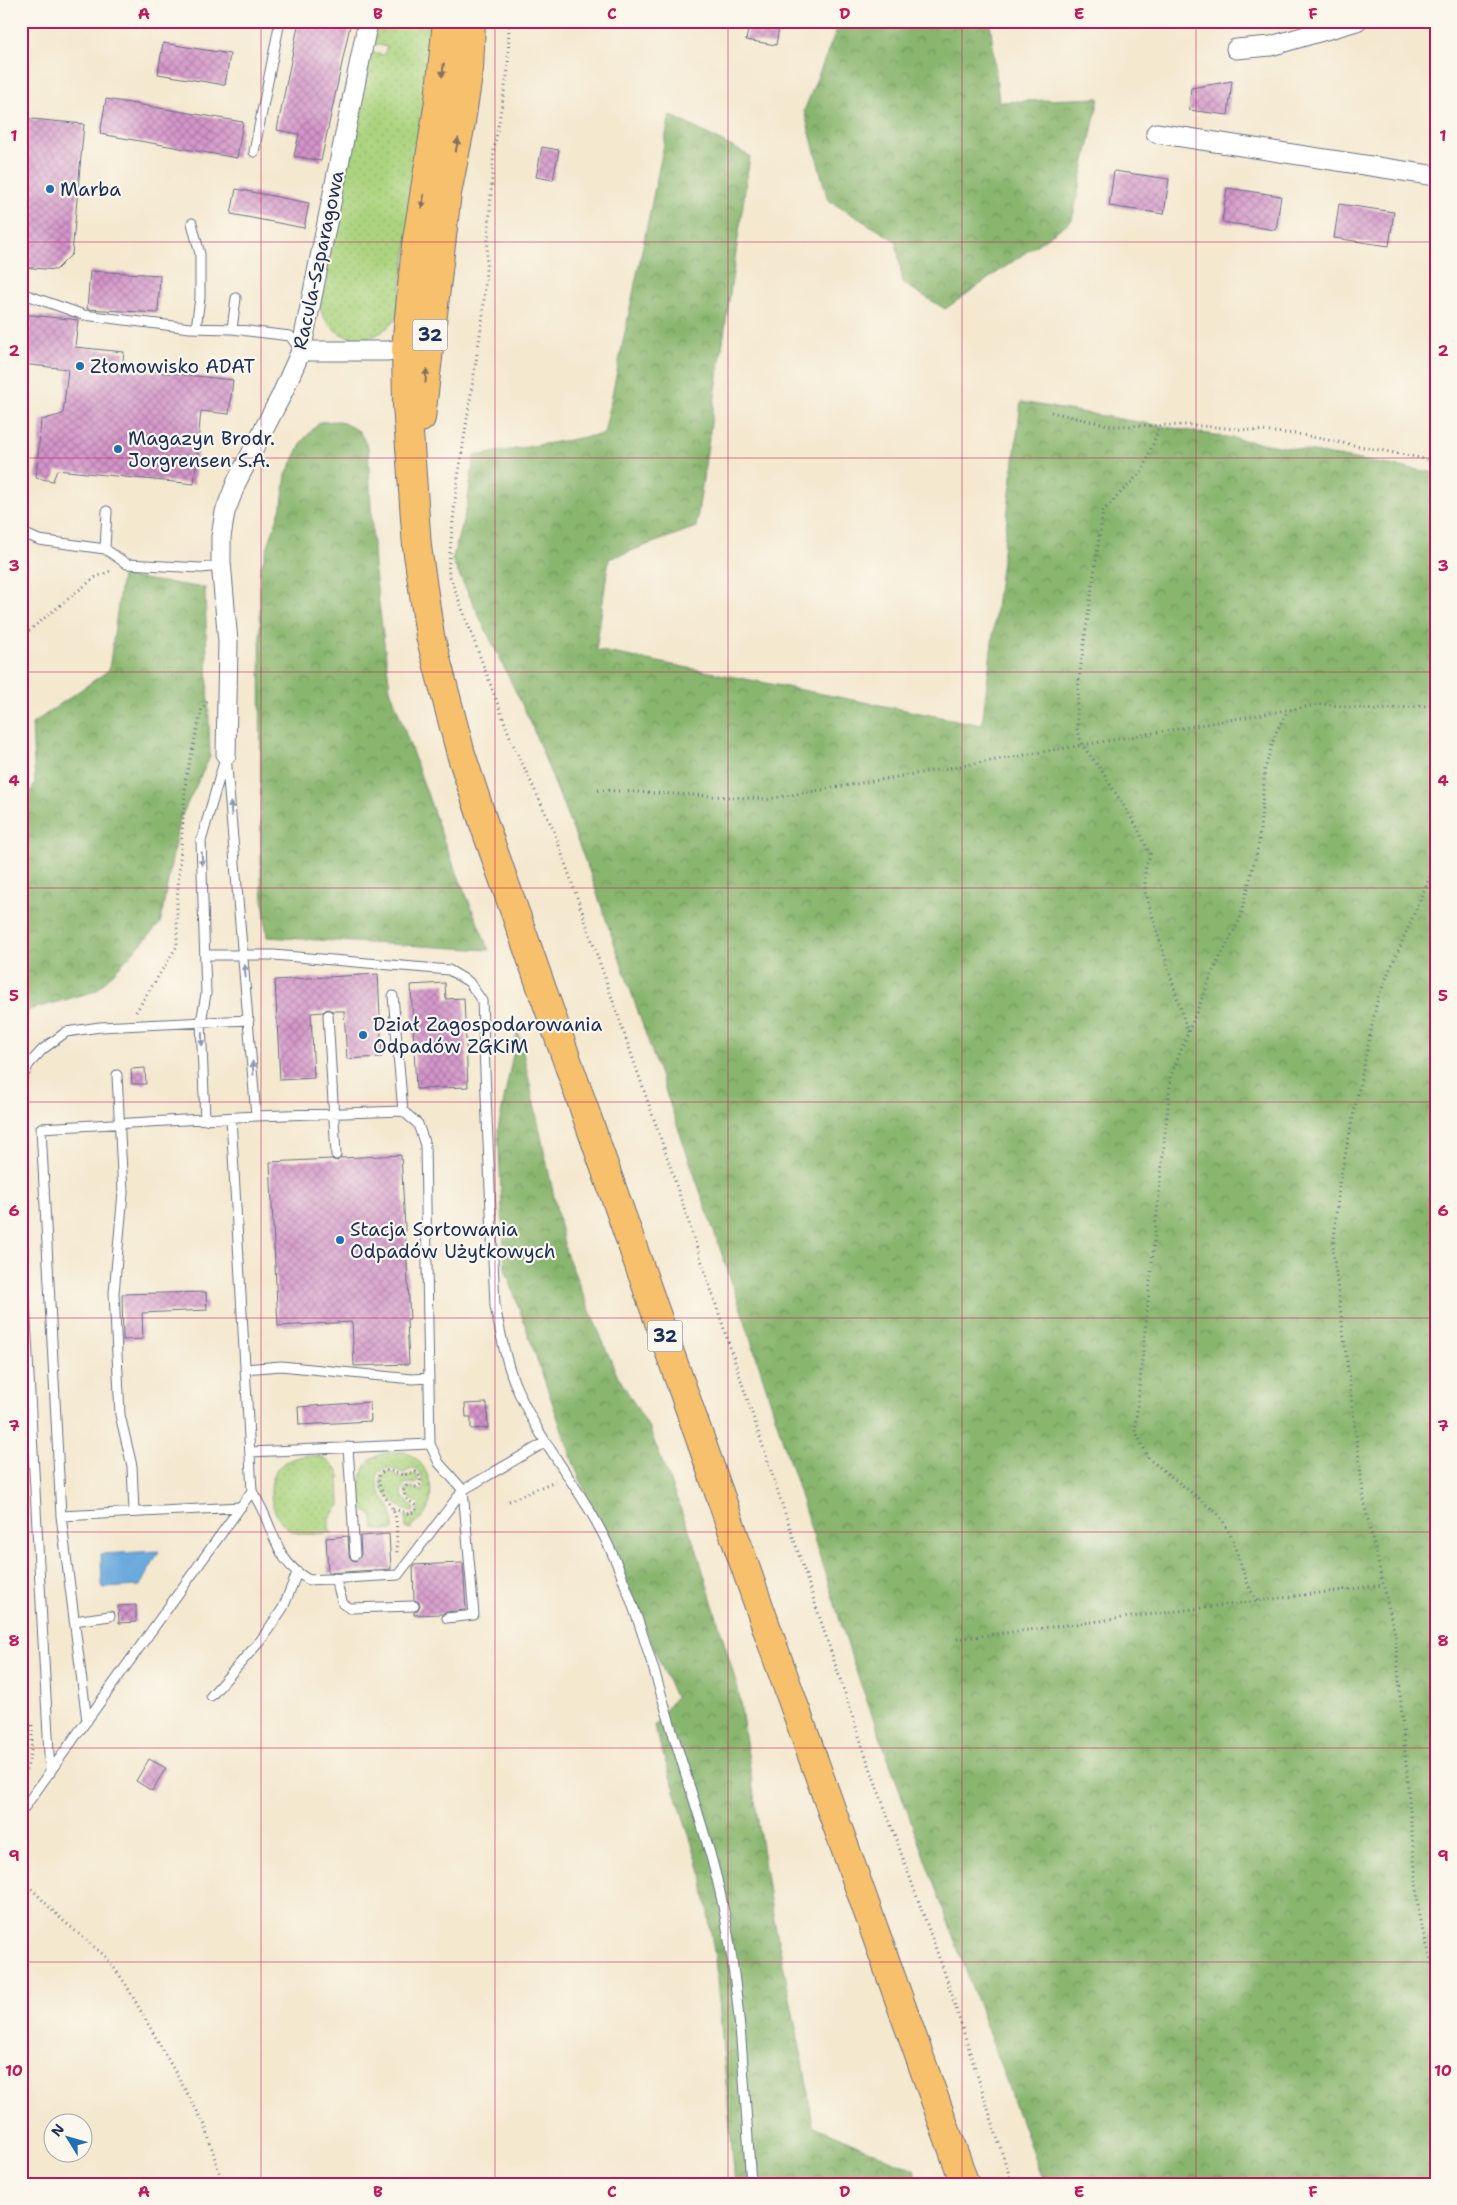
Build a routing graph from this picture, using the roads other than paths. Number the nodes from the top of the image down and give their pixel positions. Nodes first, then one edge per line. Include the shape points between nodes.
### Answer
1 (280, 21) edge
2 (368, 21) edge
3 (447, 21) edge
4 (471, 21) edge
5 (1356, 21) edge
6 (1236, 49) dead end
7 (1156, 133) dead end
8 (254, 152) dead end
9 (1436, 176) edge
10 (192, 223) dead end
11 (21, 293) edge
12 (236, 298) dead end
13 (196, 328) junction
14 (232, 329) junction
15 (406, 348) junction
16 (301, 351) junction
17 (413, 476) junction
18 (107, 511) dead end
19 (21, 532) edge
20 (105, 549) junction
21 (221, 566) junction
22 (226, 755) junction
23 (243, 954) junction
24 (205, 955) junction
25 (393, 996) dead end
26 (328, 1015) dead end
27 (249, 1020) junction
28 (202, 1022) junction
29 (118, 1075) dead end
30 (21, 1081) edge
31 (403, 1111) junction
32 (334, 1114) junction
33 (256, 1116) junction
34 (231, 1118) junction
35 (205, 1120) junction
36 (120, 1124) junction
37 (336, 1155) dead end
38 (21, 1225) edge
39 (245, 1369) junction
40 (429, 1378) junction
41 (546, 1442) junction
42 (430, 1444) junction
43 (348, 1447) junction
44 (250, 1452) junction
45 (252, 1490) junction
46 (463, 1490) junction
47 (241, 1507) junction
48 (134, 1512) junction
49 (61, 1516) junction
50 (355, 1555) dead end
51 (298, 1574) junction
52 (335, 1578) junction
53 (414, 1606) dead end
54 (110, 1616) dead end
55 (447, 1618) dead end
56 (74, 1621) junction
57 (211, 1696) dead end
58 (87, 1721) junction
59 (50, 1773) junction
60 (21, 1812) edge
61 (750, 2184) edge
62 (965, 2184) edge

1 - 8 lane
2 - 16 street, Racula-Szparagowa
3 -> 15 main road, 32 via 439,101 416,246
17 -> 4 main road, 32 via 446,202 468,69
5 - 6 street via 1271,46
7 - 9 street
10 - 13 lane via 200,254
11 - 13 lane via 84,315
12 - 14 lane
13 - 14 lane
14 - 16 lane via 290,336
15 - 16 street
15 - 17 main road, 32
16 - 21 street, Racula-Szparagowa via 228,504 221,537
17 - 62 main road, 32 via 417,546 430,636 461,754
18 - 20 lane
19 - 20 lane via 39,540
20 - 21 lane via 127,564
21 - 22 street, Racula-Szparagowa via 228,642
23 -> 22 lane
22 -> 24 lane via 201,841
23 - 24 lane
27 -> 23 lane
23 - 41 lane via 448,970 469,982 482,1001 495,1306 503,1346 518,1391
24 - 28 lane via 206,994
25 - 31 lane
26 - 32 lane
27 - 28 lane
33 -> 27 lane
28 - 30 lane via 127,1025 66,1032 29,1064
28 -> 35 lane
29 - 36 lane
31 - 32 lane
31 - 40 lane via 418,1124 424,1145
32 - 33 lane
32 - 37 lane
33 - 34 lane
34 - 35 lane
34 - 39 lane
35 - 36 lane
36 - 48 lane via 123,1193 114,1293 120,1415 132,1466
36 - 49 lane via 41,1128
38 - 59 lane
39 - 40 lane via 281,1366
39 - 44 lane
40 - 42 lane
41 - 46 lane
41 - 61 lane via 590,1512 624,1582 668,1709 714,1866 734,1975
42 - 43 lane
42 - 46 lane via 439,1463
43 - 44 lane
43 - 50 lane
44 - 45 lane
45 - 47 lane
45 - 51 lane via 277,1548
46 - 52 lane via 398,1575
46 - 55 lane via 474,1615
47 - 48 lane
47 - 58 lane
48 - 49 lane
49 - 56 lane
51 - 52 lane via 309,1580
51 - 57 lane via 272,1624
52 - 53 lane via 343,1604 350,1608
54 - 56 lane
56 - 58 lane
58 - 59 lane
59 - 60 lane

